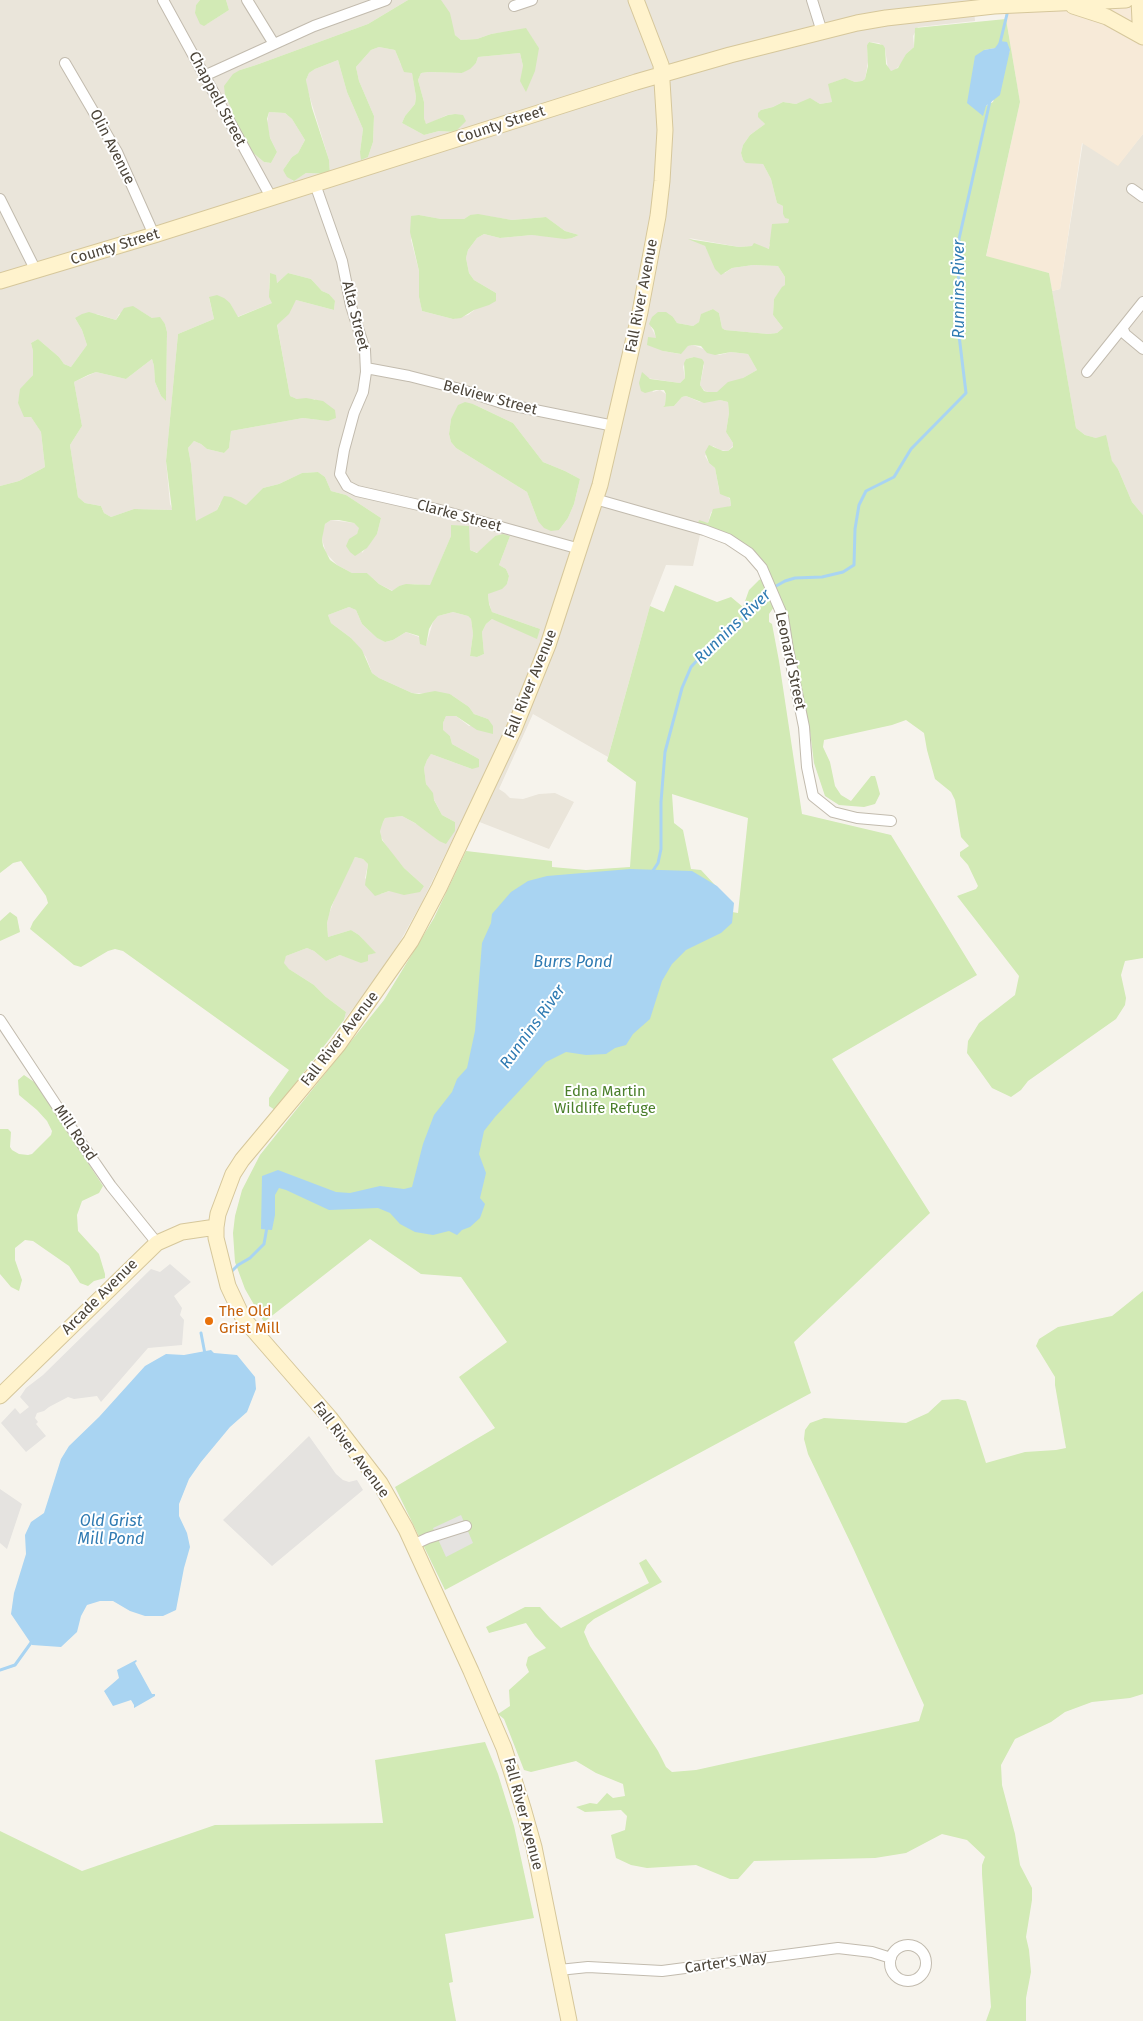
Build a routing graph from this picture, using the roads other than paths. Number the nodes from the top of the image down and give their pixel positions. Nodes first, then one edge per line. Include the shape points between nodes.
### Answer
1 (163, 0) edge
2 (247, 0) edge
3 (386, 0) edge
4 (532, 0) edge
5 (636, 0) edge
6 (812, 0) edge
7 (1126, 0) edge
8 (1140, 0) edge
9 (1062, 2) junction
10 (514, 6) dead end
11 (822, 32) junction
12 (1143, 33) edge
13 (1143, 37) edge
14 (274, 44) junction
15 (65, 62) dead end
16 (661, 75) junction
17 (204, 76) junction
18 (315, 184) junction
19 (1132, 189) dead end
20 (1143, 197) edge
21 (0, 198) edge
22 (271, 198) junction
23 (154, 235) junction
24 (36, 270) junction
25 (0, 281) edge
26 (1143, 302) edge
27 (1123, 328) junction
28 (1143, 349) edge
29 (366, 368) junction
30 (1087, 372) dead end
31 (614, 426) junction
32 (342, 479) joint
33 (595, 499) junction
34 (580, 549) junction
35 (891, 821) dead end
36 (0, 1020) edge
37 (216, 1227) junction
38 (157, 1243) junction
39 (0, 1396) edge
40 (466, 1526) dead end
41 (413, 1545) junction
42 (891, 1958) dead end
43 (559, 1970) junction
44 (569, 2021) edge

1 - 17 street, Chappell Street
2 - 14 street
3 - 14 street
4 - 10 street
5 - 16 main road, Fall River Avenue
6 - 11 street
7 - 9 main road, County Street
8 - 12 main road
9 - 11 main road, County Street via 886,18
9 - 13 main road via 1102,15
11 - 16 main road, County Street
14 - 17 street
15 - 23 street, Olin Avenue via 117,152
16 - 18 main road, County Street
16 - 31 main road, Fall River Avenue via 665,130 658,216
17 - 22 street, Chappell Street
18 - 22 main road, County Street
18 - 29 street, Alta Street via 342,262 365,350
19 - 20 street
21 - 24 street
22 - 23 main road, County Street
23 - 24 main road, County Street
24 - 25 main road, County Street
26 - 27 street
27 - 28 street via 1125,334
27 - 30 street
29 - 31 street, Belview Street via 456,388 505,404
29 - 32 street, Alta Street via 363,392 344,450
31 - 33 main road, Fall River Avenue
32 - 34 street, Clarke Street via 357,491
33 - 34 main road, Fall River Avenue
33 - 35 street, Leonard Street via 728,539 749,552 762,568 783,617 804,727 813,796 833,812
34 - 37 main road, Fall River Avenue via 548,645 514,729 411,941 338,1045 242,1160 233,1174
36 - 38 street, Mill Road via 96,1165
37 - 38 main road, Arcade Avenue via 182,1232
37 - 41 main road, Fall River Avenue via 228,1286 243,1318 330,1418 380,1483
38 - 39 main road, Arcade Avenue
40 - 41 street
41 - 43 main road, Fall River Avenue via 504,1748 534,1847
42 - 43 street, Carter's Way via 838,1948 662,1970 588,1967
43 - 44 main road, Fall River Avenue

